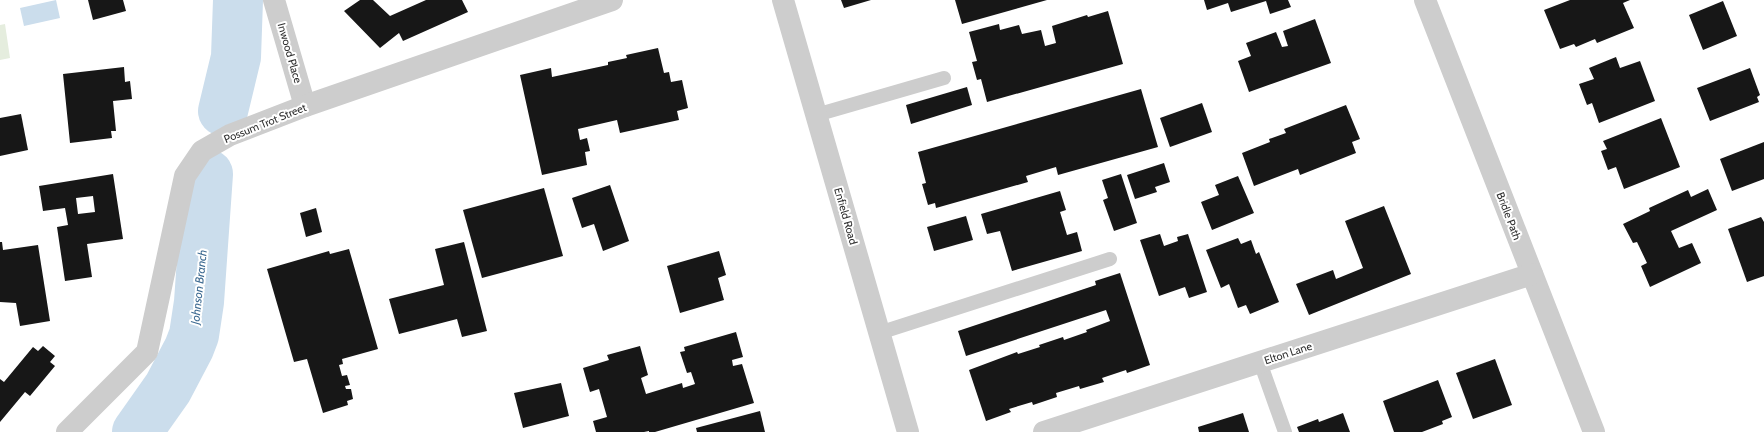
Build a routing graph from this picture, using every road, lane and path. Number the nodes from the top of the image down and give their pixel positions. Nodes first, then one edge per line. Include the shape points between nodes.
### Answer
1 (274, 0) edge
2 (612, 0) edge
3 (783, 0) edge
4 (1425, 0) edge
5 (944, 78) dead end
6 (305, 106) junction
7 (816, 115) junction
8 (1110, 260) dead end
9 (1532, 274) junction
10 (880, 333) junction
11 (1260, 362) junction
12 (67, 432) edge
13 (908, 432) edge
14 (1044, 432) edge
15 (1285, 432) edge
16 (1594, 432) edge

1 - 6 street, Inwood Place
2 - 6 street, Possum Trot Street
3 - 7 street, Enfield Road
4 - 9 street, Bridle Path
5 - 7 lane
6 - 12 street, Possum Trot Street via 230,134 202,151 185,176 147,352
7 - 10 street, Enfield Road
8 - 10 lane
9 - 11 street, Elton Lane
9 - 16 street, Bridle Path
10 - 13 street, Enfield Road
11 - 14 street, Elton Lane
11 - 15 lane

